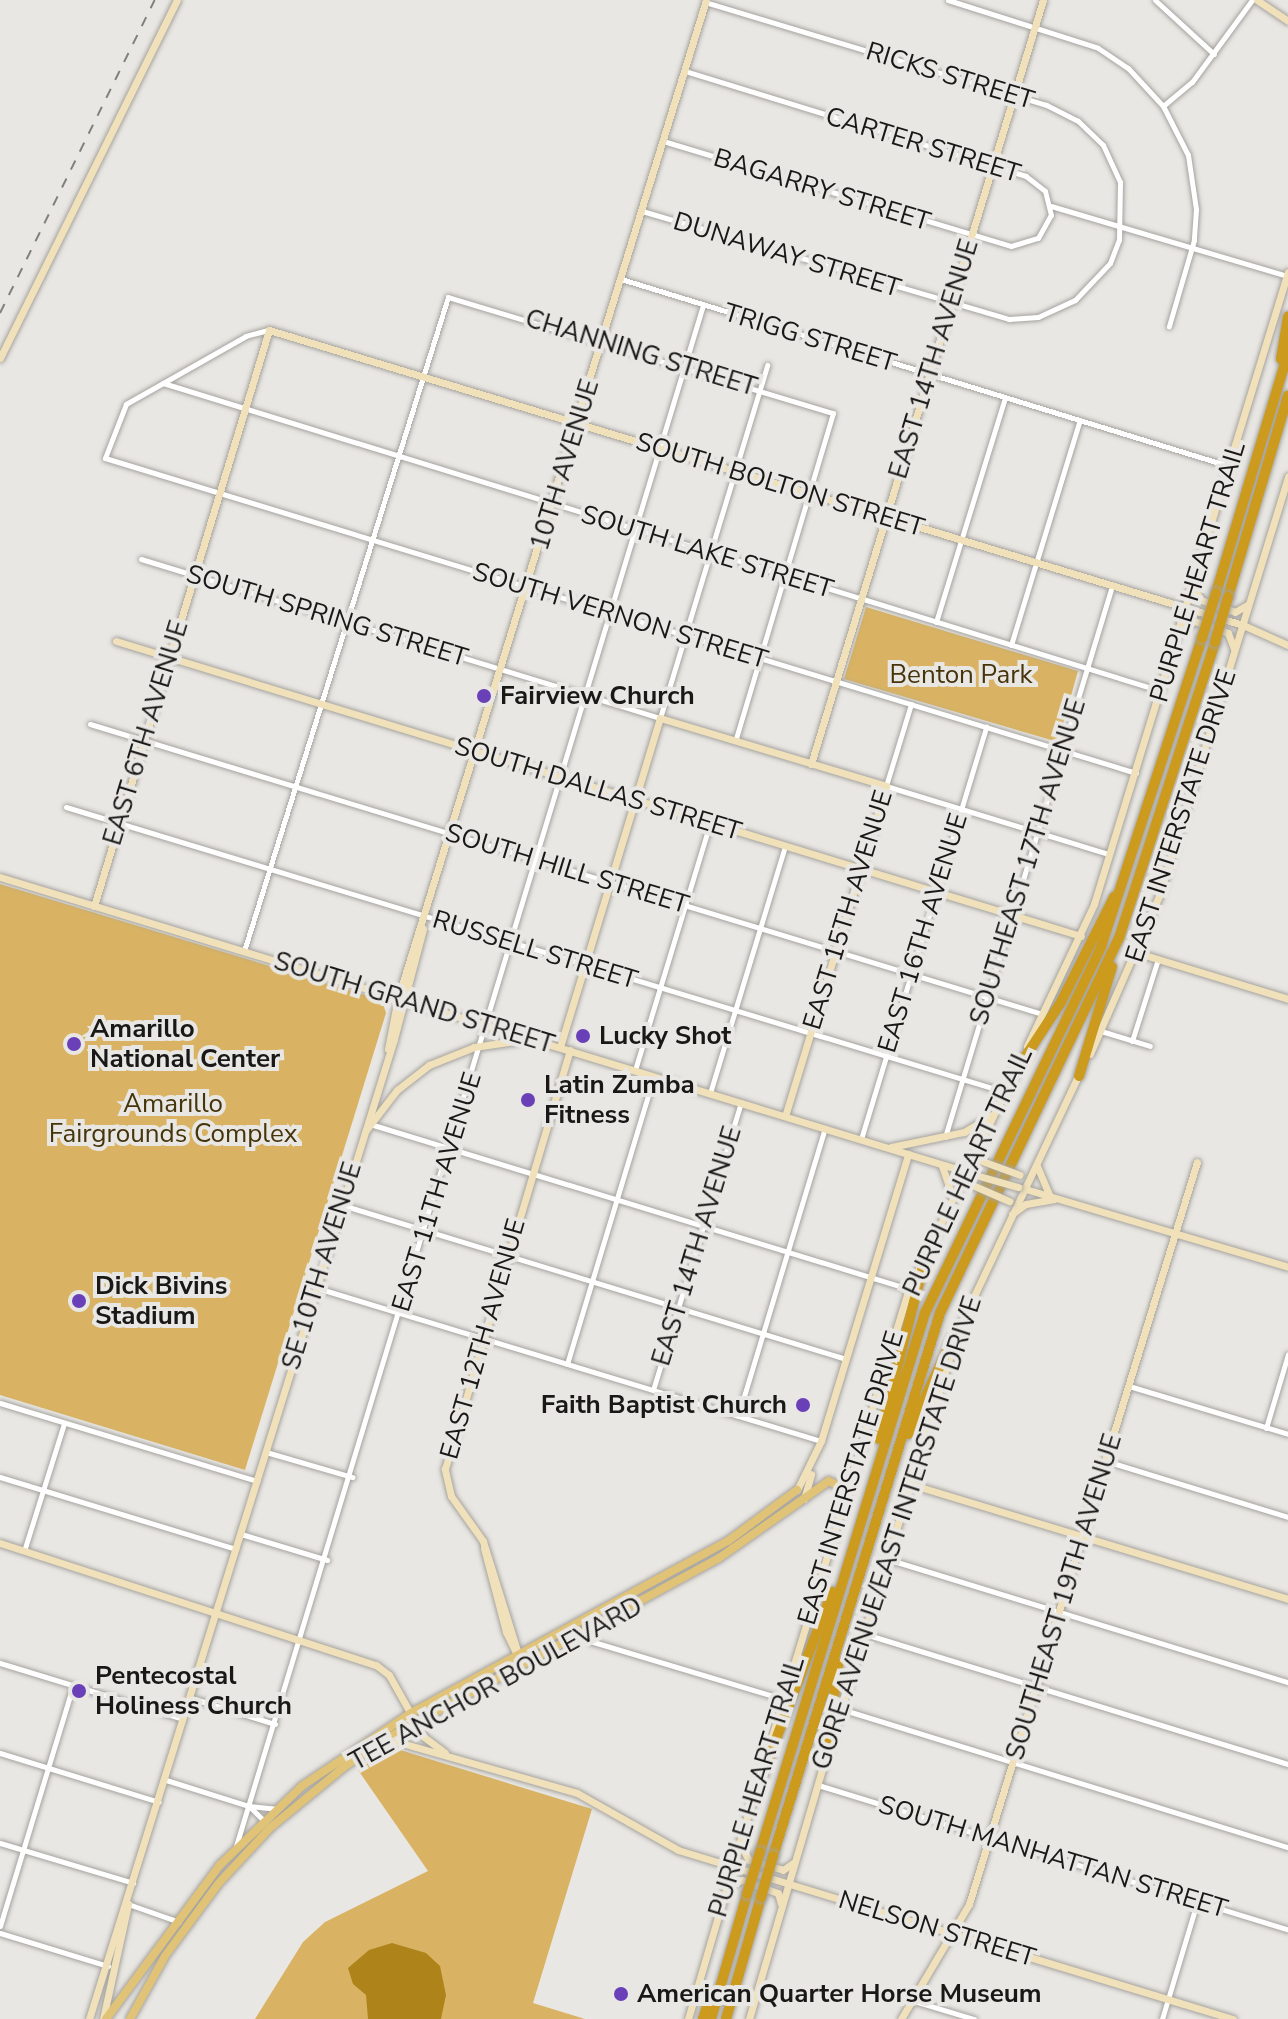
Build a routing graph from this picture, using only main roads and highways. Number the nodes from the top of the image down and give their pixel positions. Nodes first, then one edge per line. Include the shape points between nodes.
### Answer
1 (177, 0) edge
2 (1043, 0) edge
3 (1255, 0) edge
4 (706, 1) edge
5 (1288, 21) edge
6 (1287, 274) edge
7 (1288, 317) edge
8 (269, 330) joint
9 (1288, 353) edge
10 (0, 358) edge
11 (1279, 383) junction
12 (1288, 396) edge
13 (577, 423) junction
14 (1288, 476) edge
15 (886, 517) junction
16 (1193, 584) junction
17 (1250, 602) junction
18 (1186, 607) junction
19 (1243, 625) junction
20 (1178, 633) junction
21 (116, 641) dead end
22 (1288, 645) edge
23 (1235, 652) junction
24 (169, 658) junction
25 (477, 752) junction
26 (811, 764) junction
27 (886, 786) joint
28 (635, 800) junction
29 (1136, 848) junction
30 (861, 869) junction
31 (0, 877) edge
32 (94, 906) junction
33 (1126, 923) junction
34 (1081, 936) junction
35 (1138, 953) junction
36 (380, 993) junction
37 (1288, 999) edge
38 (402, 1000) junction
39 (391, 1024) junction
40 (534, 1039) junction
41 (560, 1047) junction
42 (570, 1050) junction
43 (388, 1051) junction
44 (1079, 1076) junction
45 (1012, 1077) junction
46 (397, 1090) junction
47 (375, 1092) junction
48 (994, 1114) junction
49 (785, 1116) junction
50 (368, 1123) junction
51 (979, 1146) junction
52 (887, 1147) junction
53 (908, 1154) junction
54 (1038, 1159) junction
55 (1197, 1162) dead end
56 (941, 1164) junction
57 (1032, 1172) junction
58 (969, 1173) junction
59 (958, 1188) junction
60 (1021, 1188) junction
61 (1054, 1197) junction
62 (951, 1202) junction
63 (1011, 1214) junction
64 (1177, 1232) junction
65 (927, 1251) junction
66 (1288, 1267) edge
67 (957, 1330) junction
68 (821, 1441) junction
69 (890, 1472) junction
70 (872, 1483) junction
71 (910, 1484) junction
72 (797, 1490) joint
73 (846, 1490) junction
74 (804, 1499) junction
75 (1082, 1536) junction
76 (0, 1543) edge
77 (847, 1562) junction
78 (1288, 1599) edge
79 (216, 1613) junction
80 (844, 1623) junction
81 (517, 1655) junction
82 (523, 1665) junction
83 (411, 1713) junction
84 (417, 1722) junction
85 (370, 1750) junction
86 (451, 1756) junction
87 (826, 1757) junction
88 (752, 1802) junction
89 (740, 1842) junction
90 (795, 1860) junction
91 (732, 1866) junction
92 (788, 1884) junction
93 (726, 1887) junction
94 (781, 1906) junction
95 (953, 1933) junction
96 (109, 1966) junction
97 (723, 1973) junction
98 (89, 2019) edge
99 (104, 2019) edge
100 (130, 2019) edge
101 (688, 2019) edge
102 (703, 2019) edge
103 (711, 2019) edge
104 (726, 2019) edge
105 (749, 2019) edge
106 (901, 2019) edge
107 (1233, 2019) edge

1 - 10 main road
2 - 15 main road, EAST 14TH AVENUE
3 - 5 main road
4 - 13 main road, 10TH AVENUE
6 - 16 main road, EAST INTERSTATE DRIVE
7 - 11 highway
8 - 13 main road, SOUTH BOLTON STREET
8 - 24 main road, EAST 6TH AVENUE
9 - 11 highway, PURPLE HEART TRAIL
11 - 29 highway, PURPLE HEART TRAIL, bridge
12 - 33 highway, PURPLE HEART TRAIL, bridge
13 - 15 main road, SOUTH BOLTON STREET
13 - 25 main road, 10TH AVENUE
14 - 17 main road, EAST INTERSTATE DRIVE
15 - 18 main road, SOUTH BOLTON STREET
15 - 26 main road, EAST 14TH AVENUE
16 - 17 main road via 1201,600 1235,612
16 - 18 main road, EAST INTERSTATE DRIVE
17 - 19 main road, EAST INTERSTATE DRIVE
18 - 19 main road, SOUTH BOLTON STREET
18 - 20 main road, EAST INTERSTATE DRIVE
19 - 22 main road, SOUTH BOLTON STREET
19 - 23 main road, EAST INTERSTATE DRIVE
20 - 23 main road via 1194,621 1228,633
20 - 34 main road, EAST INTERSTATE DRIVE
21 - 24 main road, SOUTH DALLAS STREET
23 - 35 main road, EAST INTERSTATE DRIVE
24 - 25 main road, SOUTH DALLAS STREET
24 - 32 main road, EAST 6TH AVENUE
25 - 28 main road, SOUTH DALLAS STREET
25 - 38 main road, 10TH AVENUE
26 - 27 main road, SOUTH SPRING STREET
26 - 28 main road, SOUTH SPRING STREET via 660,718
27 - 30 main road, EAST 15TH AVENUE
28 - 30 main road, SOUTH DALLAS STREET
28 - 41 main road
29 - 45 highway via 1061,1002
29 - 70 highway, PURPLE HEART TRAIL via 1101,947 930,1301
30 - 34 main road, SOUTH DALLAS STREET
30 - 49 main road, EAST 15TH AVENUE
31 - 32 main road, SOUTH GRAND STREET
32 - 36 main road, SOUTH GRAND STREET
33 - 44 highway
33 - 69 highway, PURPLE HEART TRAIL via 953,1283
34 - 45 main road, EAST INTERSTATE DRIVE
35 - 37 main road
35 - 44 main road, EAST INTERSTATE DRIVE
36 - 38 main road, SOUTH GRAND STREET
36 - 39 main road via 391,1009
38 - 39 main road, 10TH AVENUE
38 - 40 main road, SOUTH GRAND STREET
38 - 43 main road, 10TH AVENUE
39 - 43 main road, 10TH AVENUE
40 - 41 main road, SOUTH GRAND STREET
40 - 46 main road via 481,1046 429,1065
41 - 42 main road, SOUTH GRAND STREET
42 - 49 main road, SOUTH GRAND STREET
42 - 81 main road, EAST 12TH AVENUE via 445,1469 451,1496 483,1541
43 - 47 main road
44 - 54 main road, EAST INTERSTATE DRIVE
45 - 48 main road, EAST INTERSTATE DRIVE
46 - 47 main road
46 - 50 main road
47 - 50 main road
48 - 51 main road, EAST INTERSTATE DRIVE
48 - 52 main road via 944,1138
49 - 52 main road, SOUTH GRAND STREET
50 - 79 main road, SE 10TH AVENUE
51 - 57 main road, bridge via 982,1161 1020,1175
51 - 58 main road, EAST INTERSTATE DRIVE
52 - 53 main road, SOUTH GRAND STREET
53 - 56 main road, SOUTH GRAND STREET
53 - 68 main road
54 - 57 main road, EAST INTERSTATE DRIVE
54 - 61 main road via 1037,1175
55 - 64 main road, SOUTHEAST 19TH AVENUE
56 - 58 main road, SOUTH GRAND STREET
56 - 62 main road via 951,1180
57 - 60 main road, EAST INTERSTATE DRIVE
58 - 59 main road, EAST INTERSTATE DRIVE
58 - 60 main road, SOUTH GRAND STREET, bridge
59 - 62 main road, EAST INTERSTATE DRIVE
59 - 63 main road, bridge via 970,1184 1009,1201
60 - 61 main road, SOUTH GRAND STREET
60 - 63 main road, GORE AVENUE/EAST INTERSTATE DRIVE
61 - 63 main road
61 - 64 main road, SOUTH GRAND STREET
62 - 65 main road, EAST INTERSTATE DRIVE
63 - 67 main road, GORE AVENUE/EAST INTERSTATE DRIVE
64 - 66 main road, SOUTH GRAND STREET
64 - 75 main road, SOUTHEAST 19TH AVENUE
65 - 70 highway
65 - 73 main road, EAST INTERSTATE DRIVE via 909,1289
67 - 69 highway
67 - 71 main road, GORE AVENUE/EAST INTERSTATE DRIVE
68 - 72 main road
68 - 74 main road
69 - 80 highway, PURPLE HEART TRAIL
70 - 77 highway, PURPLE HEART TRAIL
71 - 75 main road
71 - 87 main road, GORE AVENUE/EAST INTERSTATE DRIVE
72 - 81 main road, TEE ANCHOR BOULEVARD via 728,1541
73 - 74 main road, TEE ANCHOR BOULEVARD via 829,1481
73 - 88 main road, EAST INTERSTATE DRIVE
74 - 82 main road, TEE ANCHOR BOULEVARD via 742,1545
75 - 78 main road
75 - 95 main road, SOUTHEAST 19TH AVENUE via 969,1904
76 - 79 main road
77 - 88 highway
77 - 97 highway, PURPLE HEART TRAIL, bridge
79 - 83 main road via 383,1669
79 - 96 main road
80 - 87 highway
80 - 104 highway, PURPLE HEART TRAIL, bridge
81 - 82 main road
81 - 83 main road, TEE ANCHOR BOULEVARD
82 - 84 main road, TEE ANCHOR BOULEVARD
83 - 84 main road
83 - 99 main road, TEE ANCHOR BOULEVARD via 330,1765 263,1820 176,1920
84 - 85 main road, TEE ANCHOR BOULEVARD
84 - 86 main road via 431,1744
85 - 86 main road, NELSON STREET via 398,1742
85 - 100 main road, TEE ANCHOR BOULEVARD via 270,1828 185,1926
86 - 91 main road, NELSON STREET via 577,1793 661,1843
87 - 90 main road, GORE AVENUE/EAST INTERSTATE DRIVE
88 - 89 main road, EAST INTERSTATE DRIVE
89 - 90 main road via 749,1860 783,1870
89 - 91 main road, EAST INTERSTATE DRIVE
90 - 92 main road, GORE AVENUE/EAST INTERSTATE DRIVE
91 - 92 main road, NELSON STREET
91 - 93 main road, EAST INTERSTATE DRIVE
92 - 94 main road
92 - 95 main road, NELSON STREET
93 - 94 main road via 742,1880 775,1891
93 - 101 main road, EAST INTERSTATE DRIVE
94 - 105 main road
95 - 106 main road, SOUTHEAST 19TH AVENUE
95 - 107 main road, NELSON STREET
96 - 98 main road
96 - 99 main road
97 - 102 highway
97 - 103 highway, PURPLE HEART TRAIL

